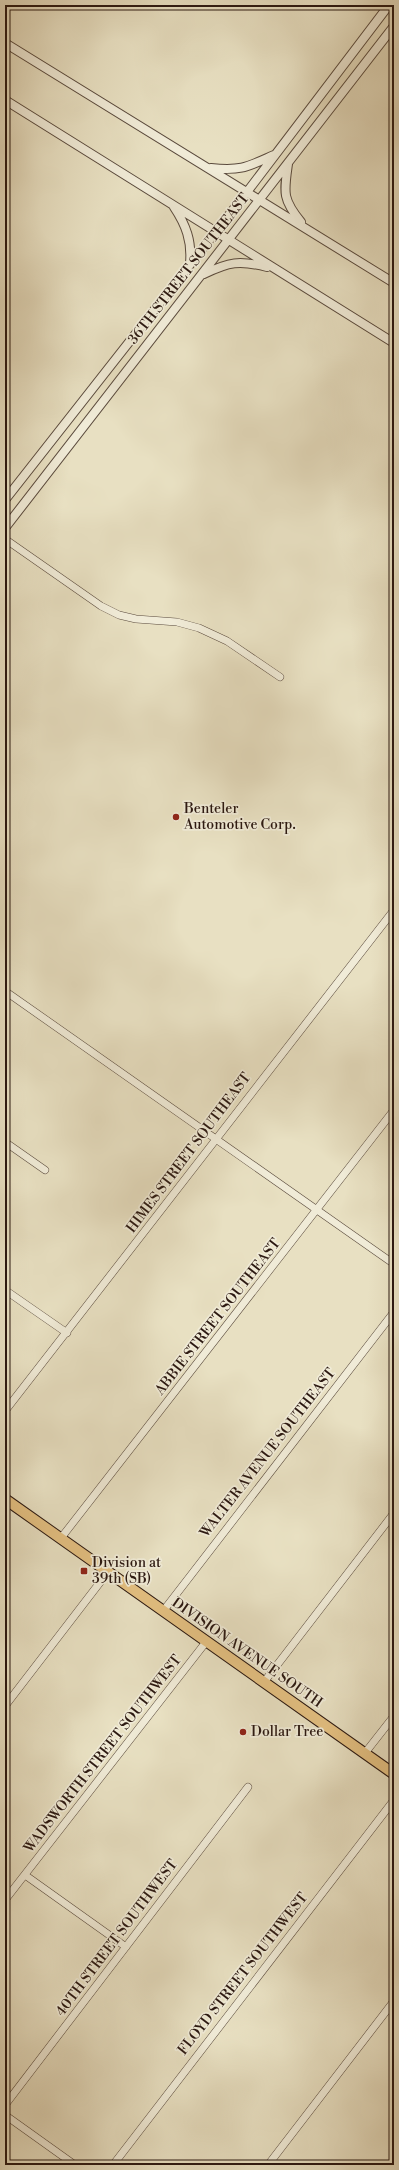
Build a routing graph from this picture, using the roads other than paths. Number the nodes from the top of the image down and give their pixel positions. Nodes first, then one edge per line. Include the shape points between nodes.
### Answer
1 (389, 5) edge
2 (394, 26) edge
3 (5, 43) edge
4 (5, 48) edge
5 (15, 49) junction
6 (5, 100) edge
7 (275, 154) junction
8 (288, 164) junction
9 (209, 168) junction
10 (247, 192) junction
11 (259, 200) junction
12 (172, 204) junction
13 (305, 227) junction
14 (215, 231) junction
15 (228, 238) junction
16 (189, 264) junction
17 (273, 268) junction
18 (203, 274) junction
19 (394, 283) edge
20 (394, 343) edge
21 (5, 500) edge
22 (5, 528) edge
23 (5, 539) edge
24 (280, 677) dead end
25 (394, 910) edge
26 (5, 991) edge
27 (394, 1110) edge
28 (215, 1139) junction
29 (5, 1142) edge
30 (45, 1170) dead end
31 (316, 1210) junction
32 (394, 1264) edge
33 (5, 1290) edge
34 (394, 1312) edge
35 (67, 1333) junction
36 (5, 1411) edge
37 (5, 1499) edge
38 (394, 1513) edge
39 (61, 1538) junction
40 (108, 1572) junction
41 (164, 1610) junction
42 (206, 1642) junction
43 (264, 1682) junction
44 (5, 1706) edge
45 (394, 1716) edge
46 (365, 1753) junction
47 (394, 1774) edge
48 (248, 1787) dead end
49 (394, 1800) edge
50 (25, 1875) junction
51 (5, 1900) edge
52 (126, 1947) junction
53 (394, 2001) edge
54 (5, 2105) edge
55 (5, 2115) edge
56 (75, 2165) edge
57 (113, 2165) edge
58 (268, 2165) edge

1 - 7 street, 36TH STREET SOUTHEAST
2 - 8 street, 36TH STREET SOUTHEAST
3 - 5 street
4 - 5 street
5 - 9 street
6 - 12 street
7 - 9 street via 243,168
7 - 10 street, 36TH STREET SOUTHEAST
8 - 11 street, 36TH STREET SOUTHEAST
8 - 13 street via 284,190 286,200
9 - 10 street
10 - 11 street
10 - 14 street, 36TH STREET SOUTHEAST
11 - 13 street
11 - 15 street, 36TH STREET SOUTHEAST
12 - 14 street
12 - 16 street via 189,236
13 - 19 street
14 - 15 street
14 - 16 street, 36TH STREET SOUTHEAST
15 - 17 street
15 - 18 street, 36TH STREET SOUTHEAST
16 - 21 street, 36TH STREET SOUTHEAST
17 - 18 street via 236,262
17 - 20 street
18 - 22 street, 36TH STREET SOUTHEAST
23 - 24 street via 101,606 119,615 177,622 206,631 227,641
25 - 28 street, HIMES STREET SOUTHEAST
26 - 28 street
27 - 31 street, ABBIE STREET SOUTHEAST
28 - 31 street
28 - 35 street, HIMES STREET SOUTHEAST
29 - 30 street
31 - 32 street
31 - 39 street, ABBIE STREET SOUTHEAST
33 - 35 street
34 - 41 street, WALTER AVENUE SOUTHEAST
35 - 36 street, HIMES STREET SOUTHEAST
37 - 39 main road, DIVISION AVENUE SOUTH
38 - 43 street
39 - 40 main road, DIVISION AVENUE SOUTH
40 - 41 main road, DIVISION AVENUE SOUTH
40 - 44 street
41 - 42 main road, DIVISION AVENUE SOUTH
42 - 43 main road, DIVISION AVENUE SOUTH
42 - 50 street, WADSWORTH STREET SOUTHWEST
43 - 46 main road, DIVISION AVENUE SOUTH
45 - 46 street
46 - 47 main road, DIVISION AVENUE SOUTH
48 - 52 street, 40TH STREET SOUTHWEST
49 - 57 street, FLOYD STREET SOUTHWEST
50 - 51 street, WADSWORTH STREET SOUTHWEST
50 - 52 street
52 - 54 street, 40TH STREET SOUTHWEST
53 - 58 street
55 - 56 street

